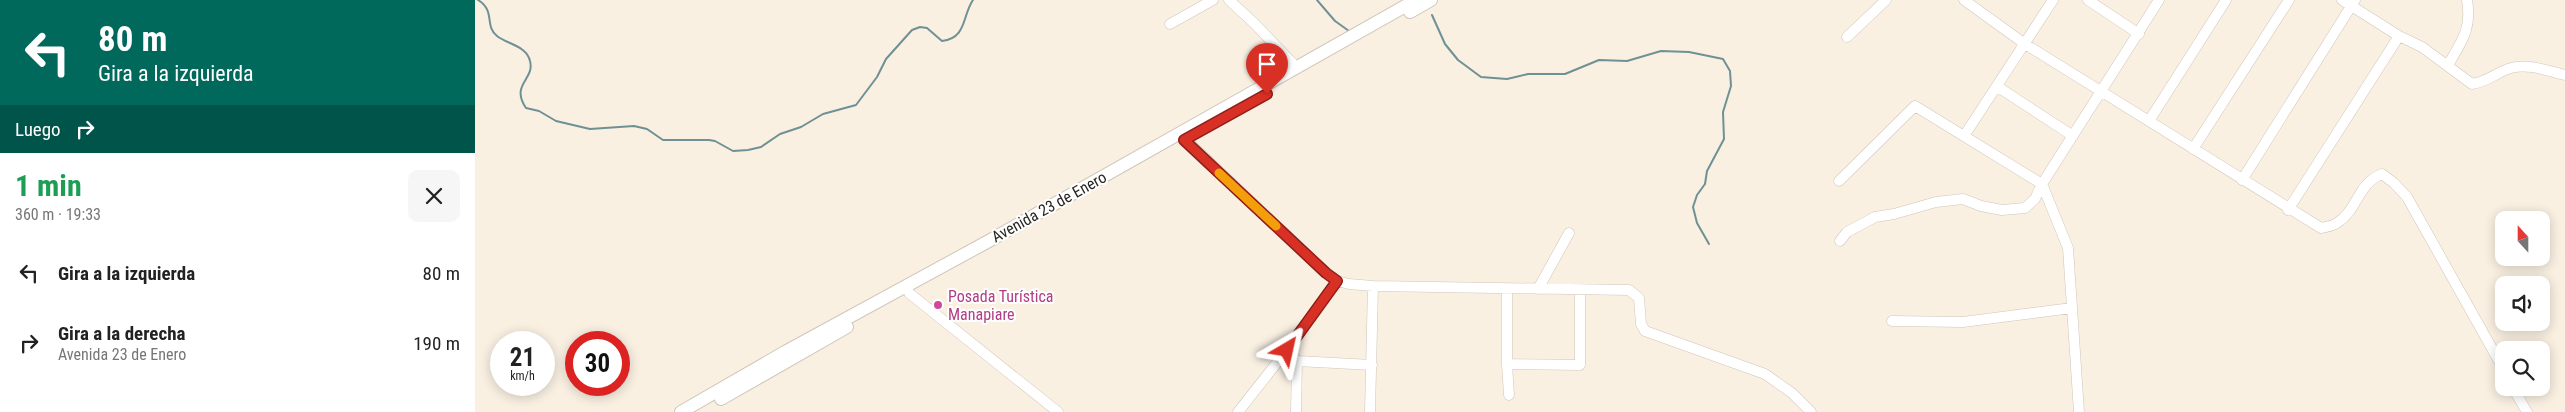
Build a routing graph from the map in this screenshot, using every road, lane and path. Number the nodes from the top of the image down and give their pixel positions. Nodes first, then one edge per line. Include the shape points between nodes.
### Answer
1 (1213, 0) edge
2 (1229, 0) edge
3 (1416, 0) edge
4 (1431, 0) edge
5 (1885, 0) edge
6 (1964, 0) edge
7 (2053, 0) edge
8 (2088, 0) edge
9 (2159, 0) edge
10 (2226, 0) edge
11 (2289, 0) edge
12 (2467, 0) edge
13 (2349, 2) edge
14 (1170, 24) dead end
15 (2139, 34) junction
16 (2399, 36) junction
17 (1847, 37) dead end
18 (2025, 44) junction
19 (2448, 65) junction
20 (1297, 68) junction
21 (2565, 75) edge
22 (1998, 87) junction
23 (2101, 92) junction
24 (2149, 121) junction
25 (1964, 136) junction
26 (2073, 136) junction
27 (1182, 137) junction
28 (2193, 149) junction
29 (2242, 180) junction
30 (1839, 181) dead end
31 (2042, 184) junction
32 (2288, 210) junction
33 (1569, 234) dead end
34 (1840, 241) dead end
35 (1337, 281) junction
36 (1373, 286) junction
37 (1507, 289) junction
38 (1538, 289) junction
39 (1580, 291) junction
40 (909, 292) junction
41 (2072, 308) junction
42 (1892, 321) dead end
43 (1287, 350) junction
44 (2495, 353) edge
45 (1297, 361) junction
46 (1507, 364) junction
47 (1372, 365) junction
48 (1509, 395) dead end
49 (2518, 396) edge
50 (681, 412) edge
51 (697, 412) edge
52 (1058, 412) edge
53 (1238, 412) edge
54 (1296, 412) edge
55 (1370, 412) edge
56 (1811, 412) edge
57 (2079, 412) edge
58 (2527, 412) edge

1 - 14 street
2 - 20 street
3 - 20 main road, Avenida 23 de Enero
4 - 27 main road, Avenida 23 de Enero
5 - 17 street
6 - 18 street
7 - 18 street
8 - 15 street
9 - 15 street
10 - 24 street
11 - 28 street
12 - 19 street via 2470,19
13 - 16 street
13 - 29 street
15 - 23 street
16 - 19 street
16 - 32 street
18 - 22 street
18 - 23 street
19 - 21 street via 2472,84 2486,82 2511,68 2527,66
20 - 27 main road, Avenida 23 de Enero
22 - 25 street
22 - 26 street
23 - 24 street
23 - 26 street
24 - 28 street
25 - 30 street via 1915,106
25 - 31 street
26 - 31 street
27 - 35 street
27 - 40 main road, Avenida 23 de Enero
27 - 50 main road, Avenida 23 de Enero via 785,352
28 - 29 street
29 - 32 street
31 - 34 street via 2035,199 2025,208 2002,210 1963,199 1936,202 1875,217 1847,232
31 - 41 street via 2068,248
32 - 44 street via 2321,228 2337,224 2370,179 2383,174 2407,197
33 - 38 street
35 - 36 street
35 - 43 street
36 - 37 street
36 - 47 street
37 - 38 street
37 - 46 street
38 - 39 street
39 - 46 street via 1580,365
39 - 56 street via 1634,292 1639,298 1641,324 1645,331 1765,374
40 - 51 main road, Avenida 23 de Enero
40 - 52 street
41 - 42 street via 1963,322
41 - 57 street
43 - 45 street
43 - 53 street
45 - 47 street
45 - 54 street
46 - 48 street
47 - 55 street
49 - 58 street

